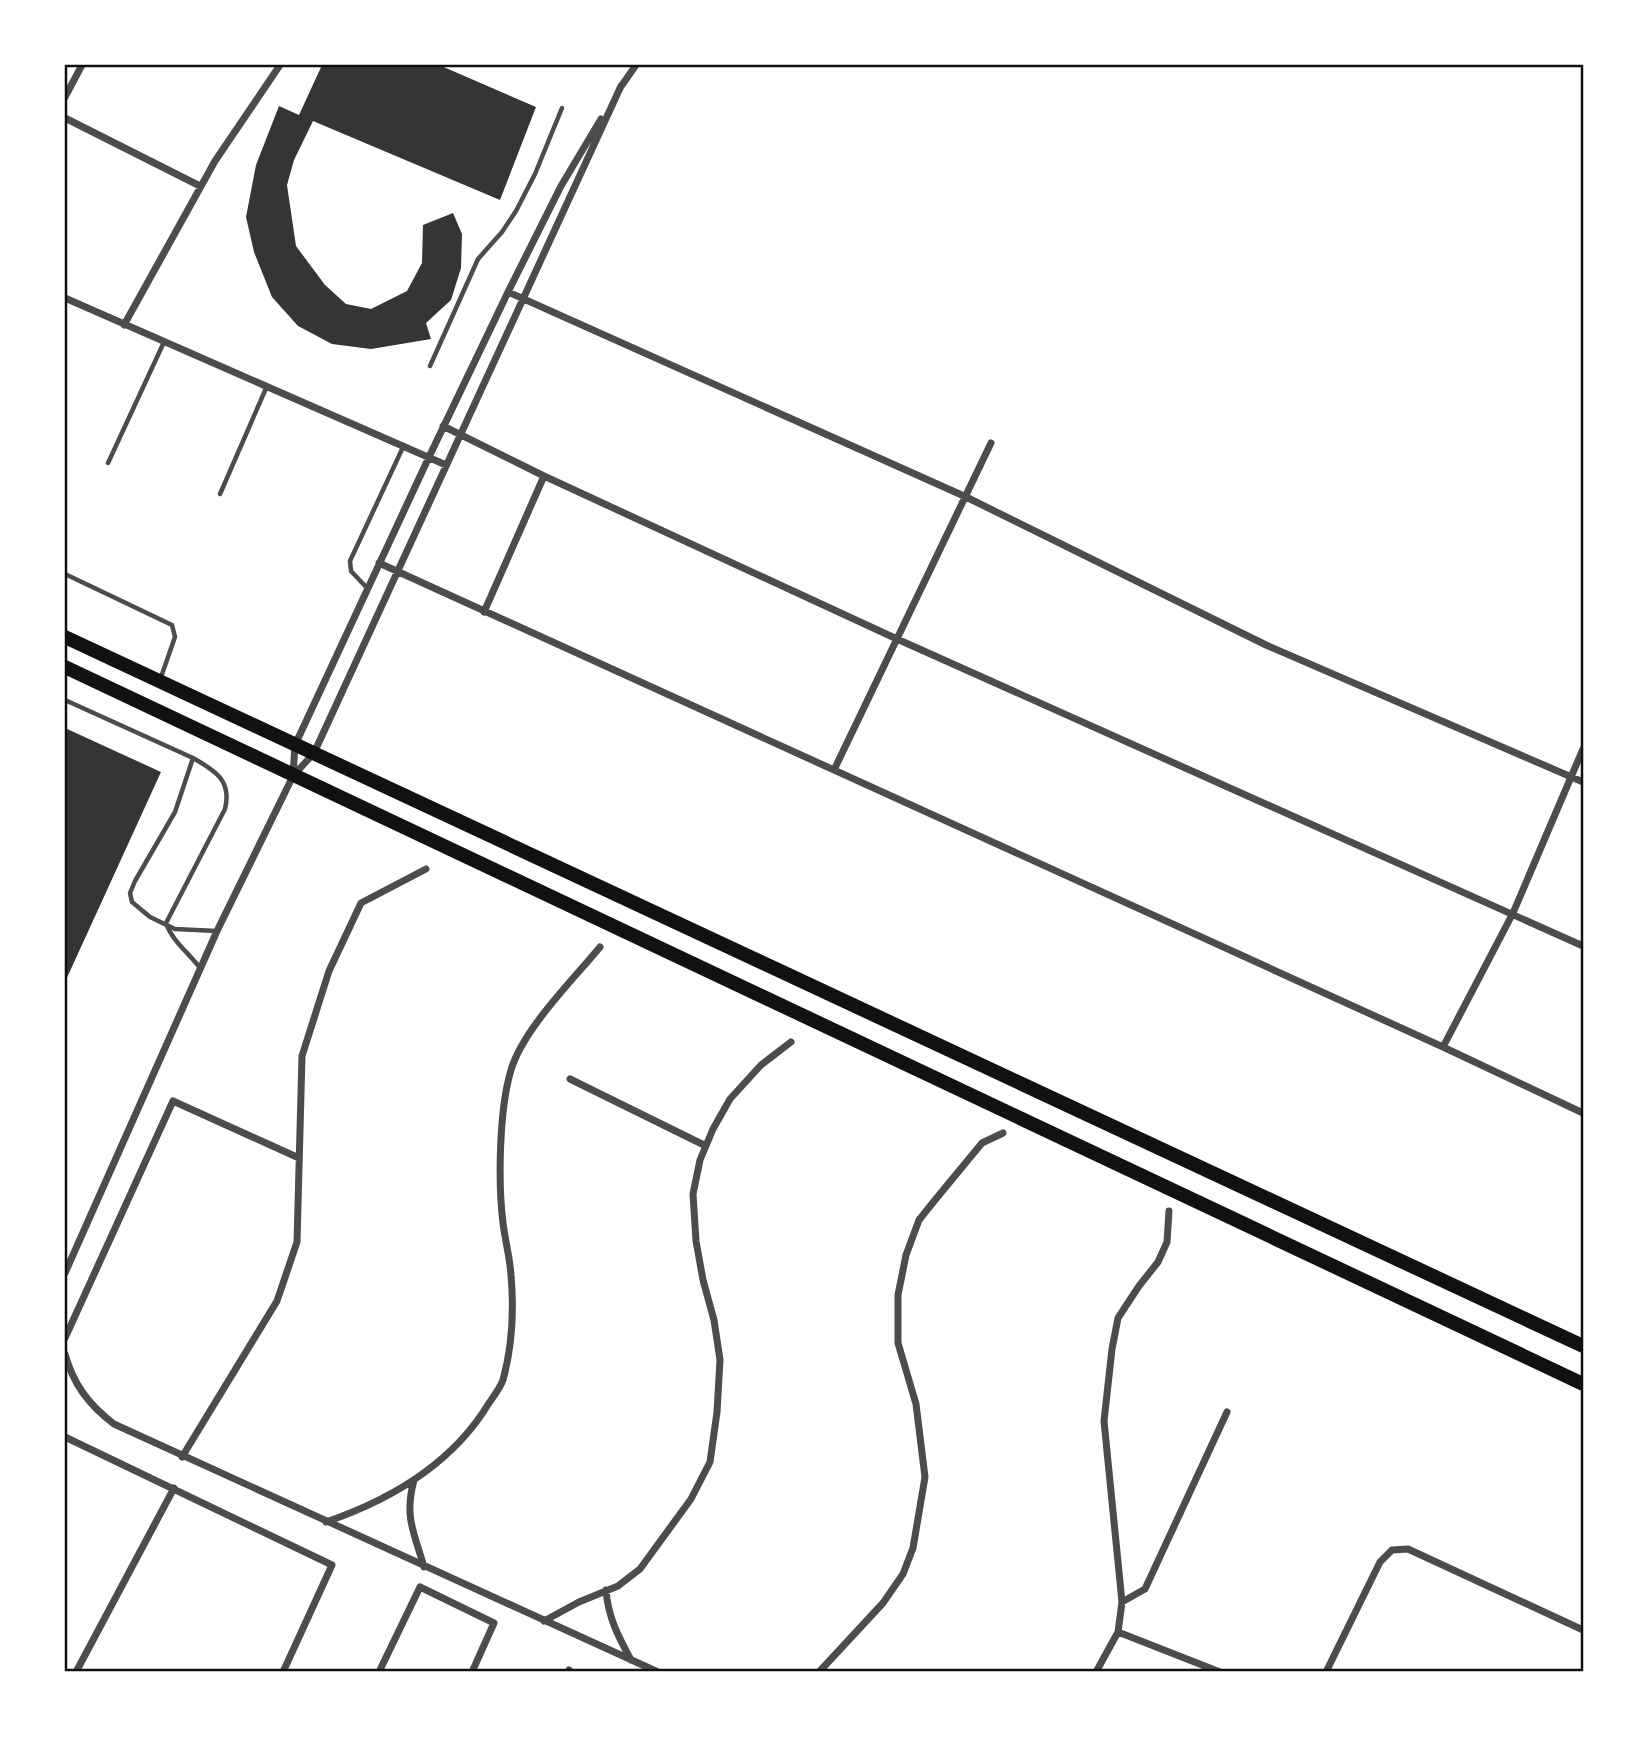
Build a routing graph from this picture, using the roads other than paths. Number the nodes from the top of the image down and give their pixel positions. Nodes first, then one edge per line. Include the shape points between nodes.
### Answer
1 (82, 65) edge
2 (280, 65) edge
3 (636, 65) edge
4 (621, 86) junction
5 (65, 97) edge
6 (562, 108) dead end
7 (65, 118) edge
8 (200, 186) junction
9 (508, 292) junction
10 (65, 298) edge
11 (522, 298) junction
12 (124, 325) junction
13 (164, 342) junction
14 (430, 366) dead end
15 (267, 385) junction
16 (443, 426) junction
17 (460, 434) junction
18 (991, 443) dead end
19 (404, 444) junction
20 (429, 457) junction
21 (108, 463) dead end
22 (446, 464) junction
23 (544, 476) junction
24 (220, 494) dead end
25 (964, 496) junction
26 (379, 564) junction
27 (397, 572) junction
28 (65, 574) edge
29 (367, 588) junction
30 (484, 612) junction
31 (65, 637) edge
32 (897, 639) junction
33 (65, 667) edge
34 (159, 681) junction
35 (65, 701) edge
36 (295, 745) junction
37 (1583, 749) edge
38 (314, 753) junction
39 (193, 758) junction
40 (834, 770) junction
41 (293, 776) junction
42 (1571, 776) junction
43 (1583, 782) edge
44 (425, 869) dead end
45 (1513, 913) junction
46 (166, 923) junction
47 (217, 931) junction
48 (1583, 946) edge
49 (600, 947) dead end
50 (201, 968) junction
51 (791, 1042) dead end
52 (1443, 1046) junction
53 (570, 1079) dead end
54 (1583, 1113) edge
55 (1003, 1133) dead end
56 (706, 1146) junction
57 (299, 1158) junction
58 (1169, 1211) dead end
59 (65, 1273) edge
60 (65, 1338) edge
61 (1583, 1346) edge
62 (65, 1354) edge
63 (1583, 1384) edge
64 (1227, 1412) dead end
65 (65, 1437) edge
66 (182, 1457) junction
67 (414, 1480) junction
68 (174, 1488) junction
69 (326, 1522) junction
70 (424, 1567) junction
71 (606, 1590) junction
72 (1122, 1602) junction
73 (544, 1621) junction
74 (1583, 1630) edge
75 (1118, 1632) junction
76 (631, 1660) junction
77 (76, 1672) edge
78 (283, 1672) edge
79 (379, 1672) edge
80 (472, 1672) edge
81 (658, 1672) edge
82 (820, 1672) edge
83 (1096, 1672) edge
84 (1220, 1672) edge
85 (1326, 1672) edge

1 - 5 street
2 - 8 street
3 - 4 street
4 - 9 street via 561,186
4 - 11 street
6 - 14 lane via 535,174 502,232 478,259
7 - 8 street
8 - 12 street
9 - 11 street
9 - 16 street
10 - 12 street
11 - 17 street
11 - 25 street
12 - 13 street
13 - 15 street
13 - 21 lane
15 - 19 street
15 - 24 lane
16 - 17 street
16 - 20 street
17 - 22 street
17 - 23 street
18 - 25 street
19 - 20 street
19 - 29 lane via 350,561 351,571
20 - 22 street
20 - 26 street
22 - 27 street
23 - 30 street
23 - 32 street
25 - 32 street
25 - 42 street via 1266,645
26 - 27 street
26 - 29 street
27 - 30 street
27 - 38 street
28 - 34 lane via 172,625 175,637
29 - 36 street
30 - 40 street
31 - 34 highway
32 - 40 street
32 - 45 street
33 - 41 highway
34 - 36 highway
35 - 39 lane
36 - 38 highway
36 - 41 street
37 - 42 street
38 - 41 street
38 - 61 highway
39 - 46 lane via 226,784 228,796
39 - 46 lane via 175,812 130,893 138,909
40 - 52 street
41 - 47 street
41 - 63 highway
42 - 43 street
42 - 45 street
44 - 57 street via 361,902 329,971 302,1056
45 - 48 street
45 - 52 street
46 - 47 lane via 175,929
46 - 50 lane via 169,934
47 - 50 street
49 - 67 street via 530,1032 511,1069 500,1171 512,1322 502,1382 480,1419 450,1452
50 - 59 street
51 - 56 street via 761,1065 730,1099
52 - 54 street
53 - 56 street
55 - 82 street via 982,1143 941,1192 919,1220 906,1255 898,1295 898,1343 916,1404 925,1477 913,1548 903,1574 883,1603
56 - 71 street via 693,1194 696,1241 720,1360 710,1462 691,1499 640,1569
57 - 60 street via 173,1101
57 - 66 street via 297,1242 277,1301
58 - 72 street via 1167,1242 1158,1262 1118,1318 1107,1385 1104,1421
62 - 66 street via 82,1394 98,1412
64 - 72 street via 1145,1589
65 - 68 street
66 - 69 street
67 - 69 street
67 - 70 street via 408,1501 410,1521
68 - 77 street
68 - 78 street via 332,1565
69 - 70 street
70 - 73 street
71 - 73 street
71 - 76 street via 611,1620
72 - 75 street
73 - 76 street
74 - 85 street via 1408,1549 1392,1550 1380,1562
75 - 83 street
75 - 84 street
76 - 81 street
79 - 80 street via 420,1587 494,1623

